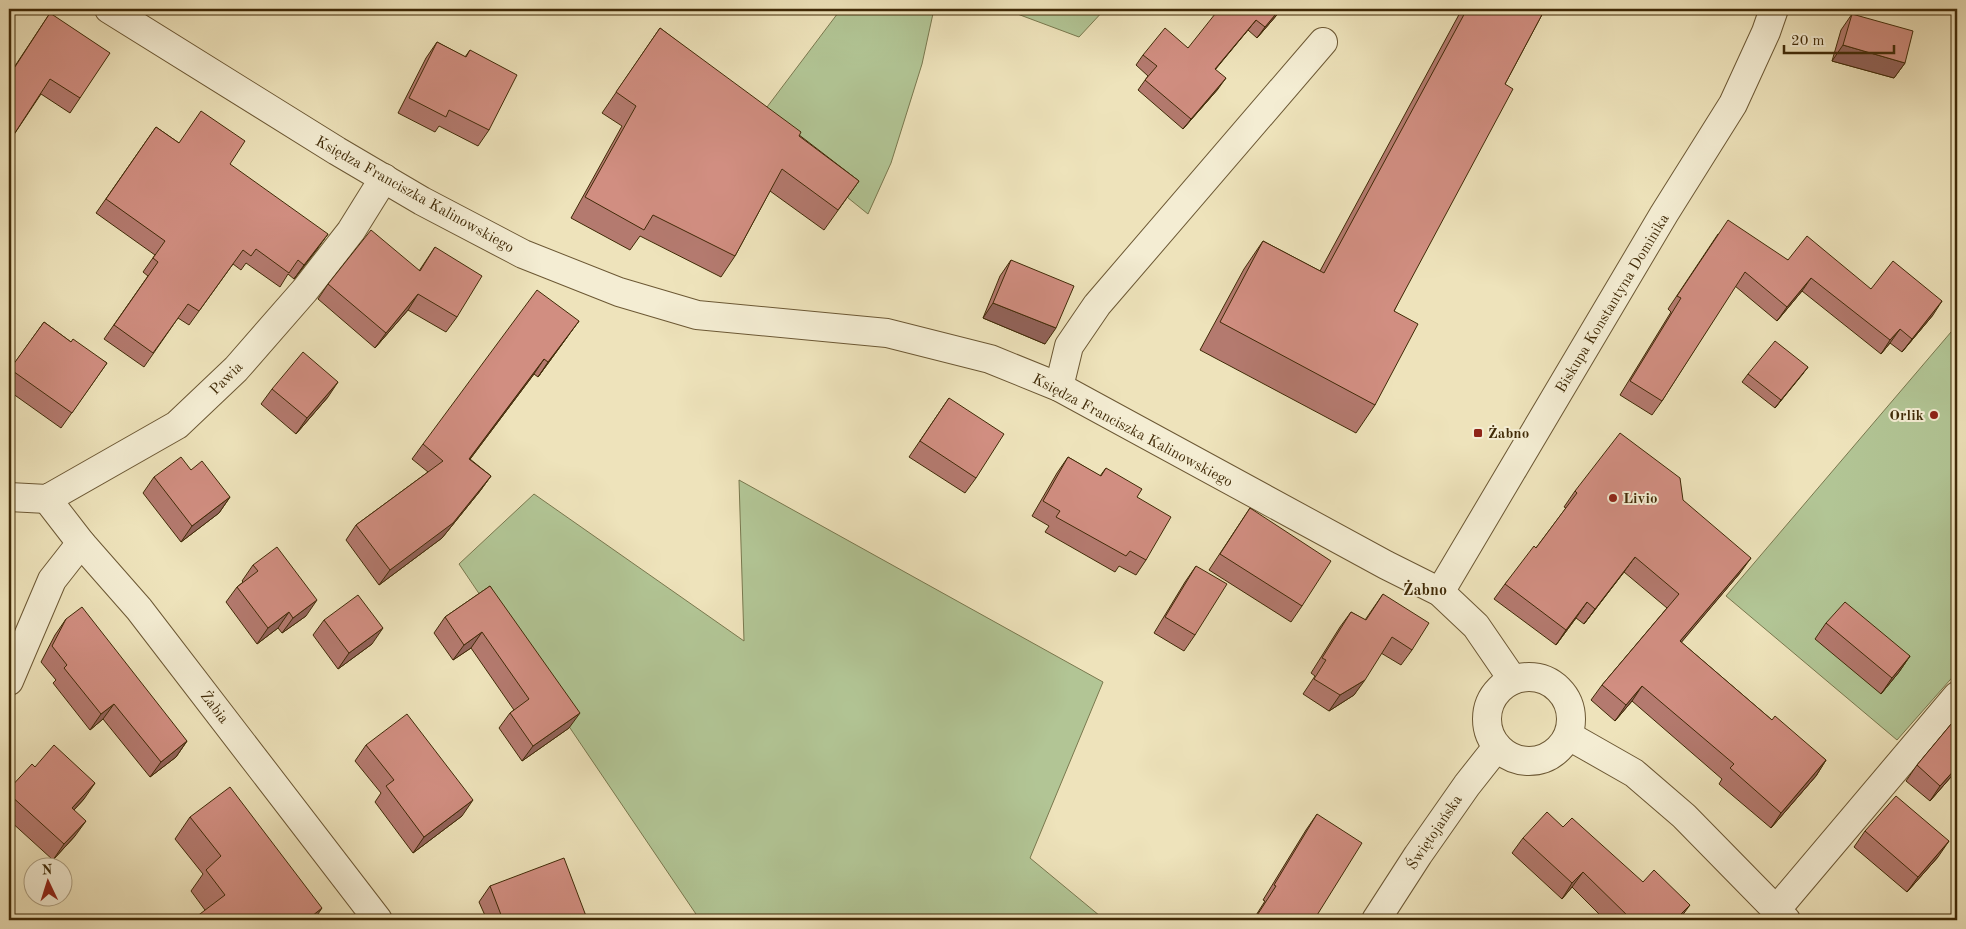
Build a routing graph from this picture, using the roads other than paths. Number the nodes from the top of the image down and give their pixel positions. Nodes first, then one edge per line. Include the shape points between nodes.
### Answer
1 (109, 9) edge
2 (1774, 9) edge
3 (1323, 42) dead end
4 (384, 178) junction
5 (1058, 387) junction
6 (9, 497) edge
7 (47, 499) junction
8 (81, 543) junction
9 (1440, 592) junction
10 (9, 680) edge
11 (1513, 680) junction
12 (1957, 696) edge
13 (1569, 736) junction
14 (1497, 747) junction
15 (1781, 915) edge
16 (378, 920) edge
17 (1376, 920) edge

1 - 4 street, Księdza Franciszka Kalinowskiego
2 - 9 street, Biskupa Konstantyna Dominika via 1733,104 1664,214
3 - 5 street via 1097,305 1069,346
4 - 5 street, Księdza Franciszka Kalinowskiego via 523,254 619,292 697,315 887,334 990,359
4 - 7 street, Pawia via 351,230 236,369 177,425
5 - 9 street, Księdza Franciszka Kalinowskiego
6 - 7 street
7 - 8 street, Żabia
8 - 10 street via 52,580
8 - 16 street, Żabia via 139,609
9 - 11 street, Księdza Franciszka Kalinowskiego via 1476,626
11 - 13 street via 1538,677 1560,689 1571,711
11 - 14 street via 1497,692 1488,710 1488,730
12 - 15 street
13 - 14 street via 1555,753 1536,761 1515,759
13 - 15 street via 1634,773 1684,816
14 - 17 street, Świętojańska via 1466,785

